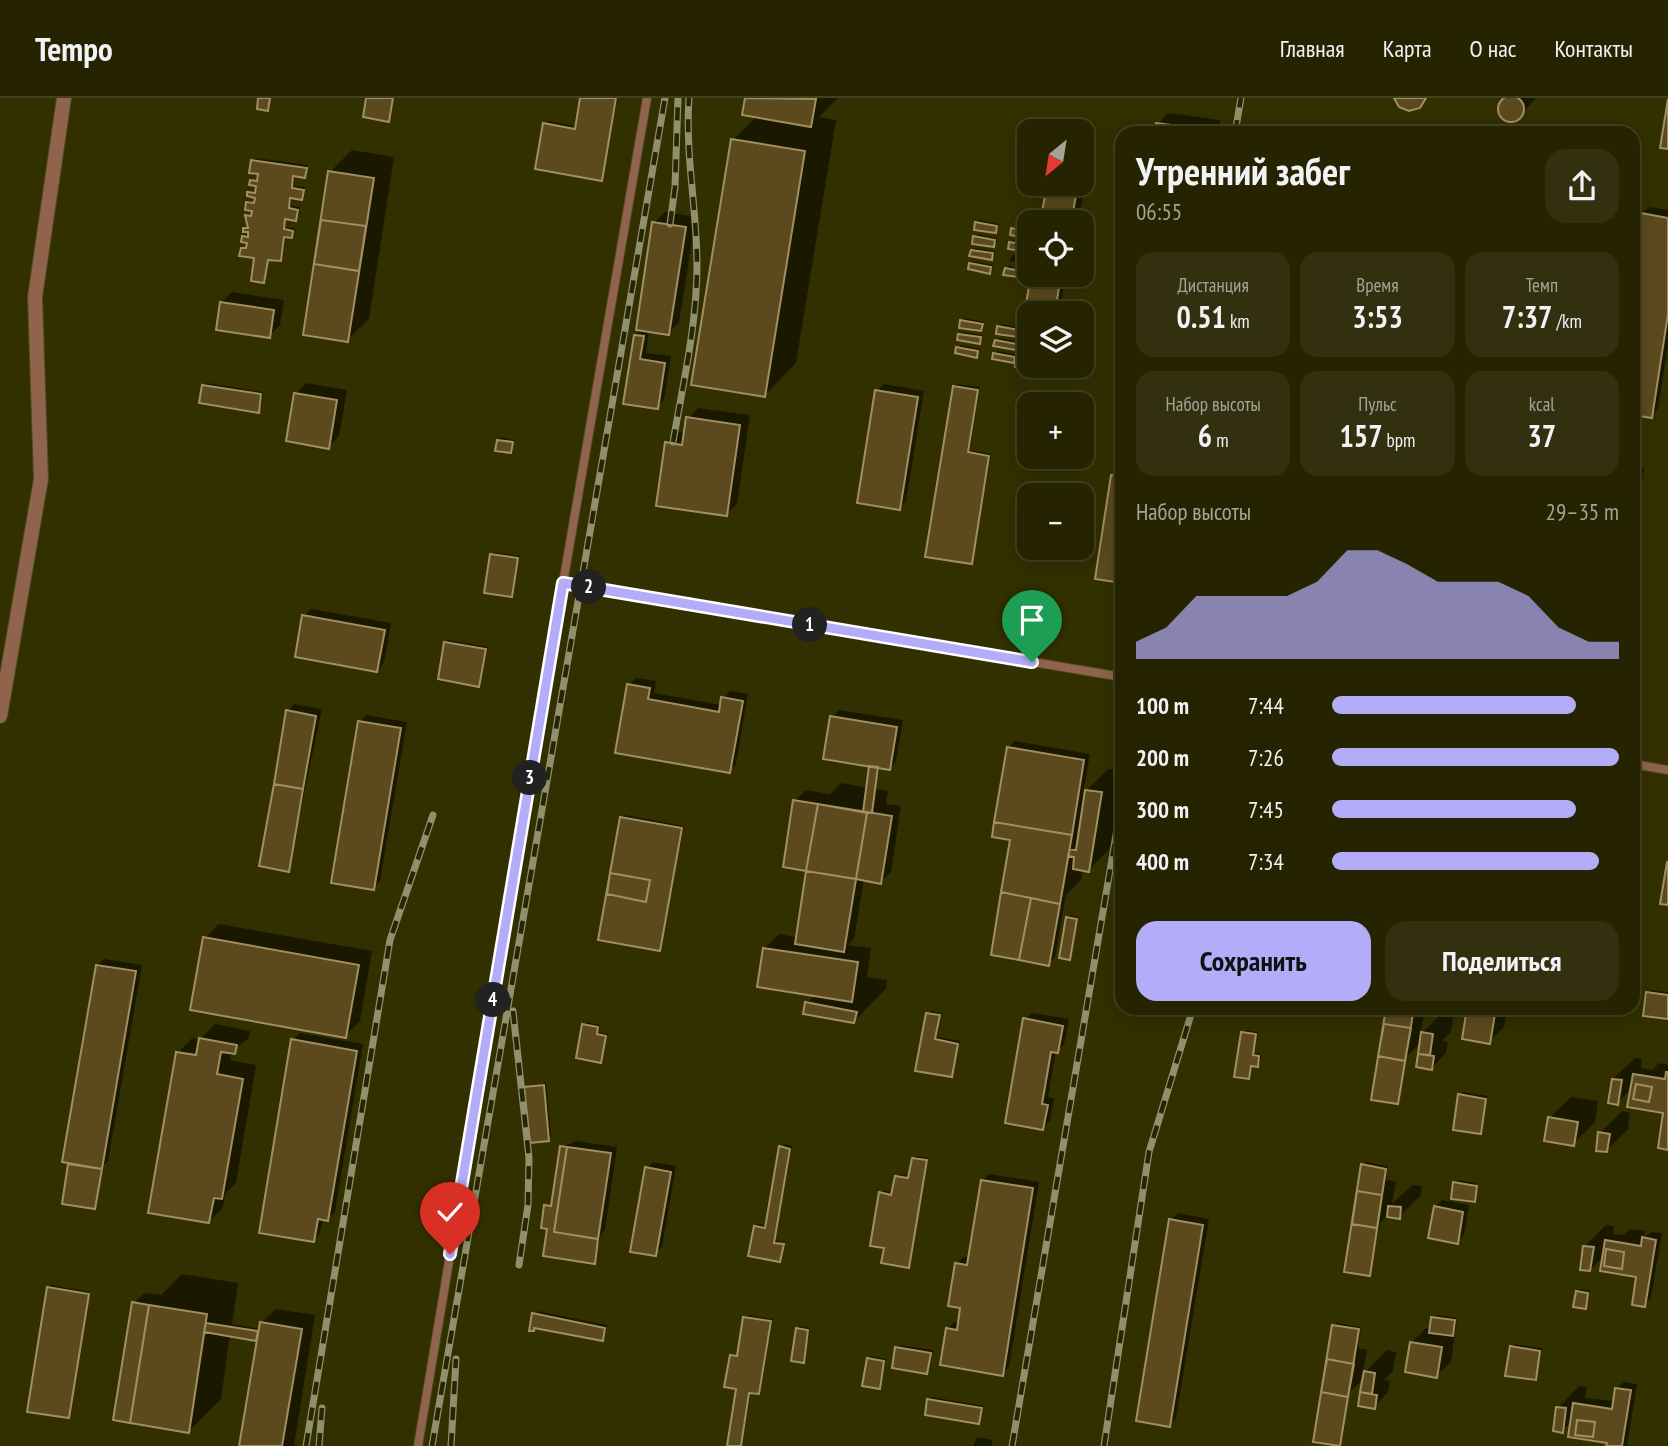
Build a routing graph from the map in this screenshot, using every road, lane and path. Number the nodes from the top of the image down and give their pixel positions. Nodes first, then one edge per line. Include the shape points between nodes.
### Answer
1 (64, 98) edge
2 (647, 98) edge
3 (563, 583) junction
4 (1115, 676) edge
5 (0, 716) edge
6 (1640, 765) edge
7 (1668, 770) edge
8 (418, 1446) edge

1 - 5 street via 35,297 41,479
2 - 3 lane
3 - 4 lane
3 - 8 lane
6 - 7 lane

